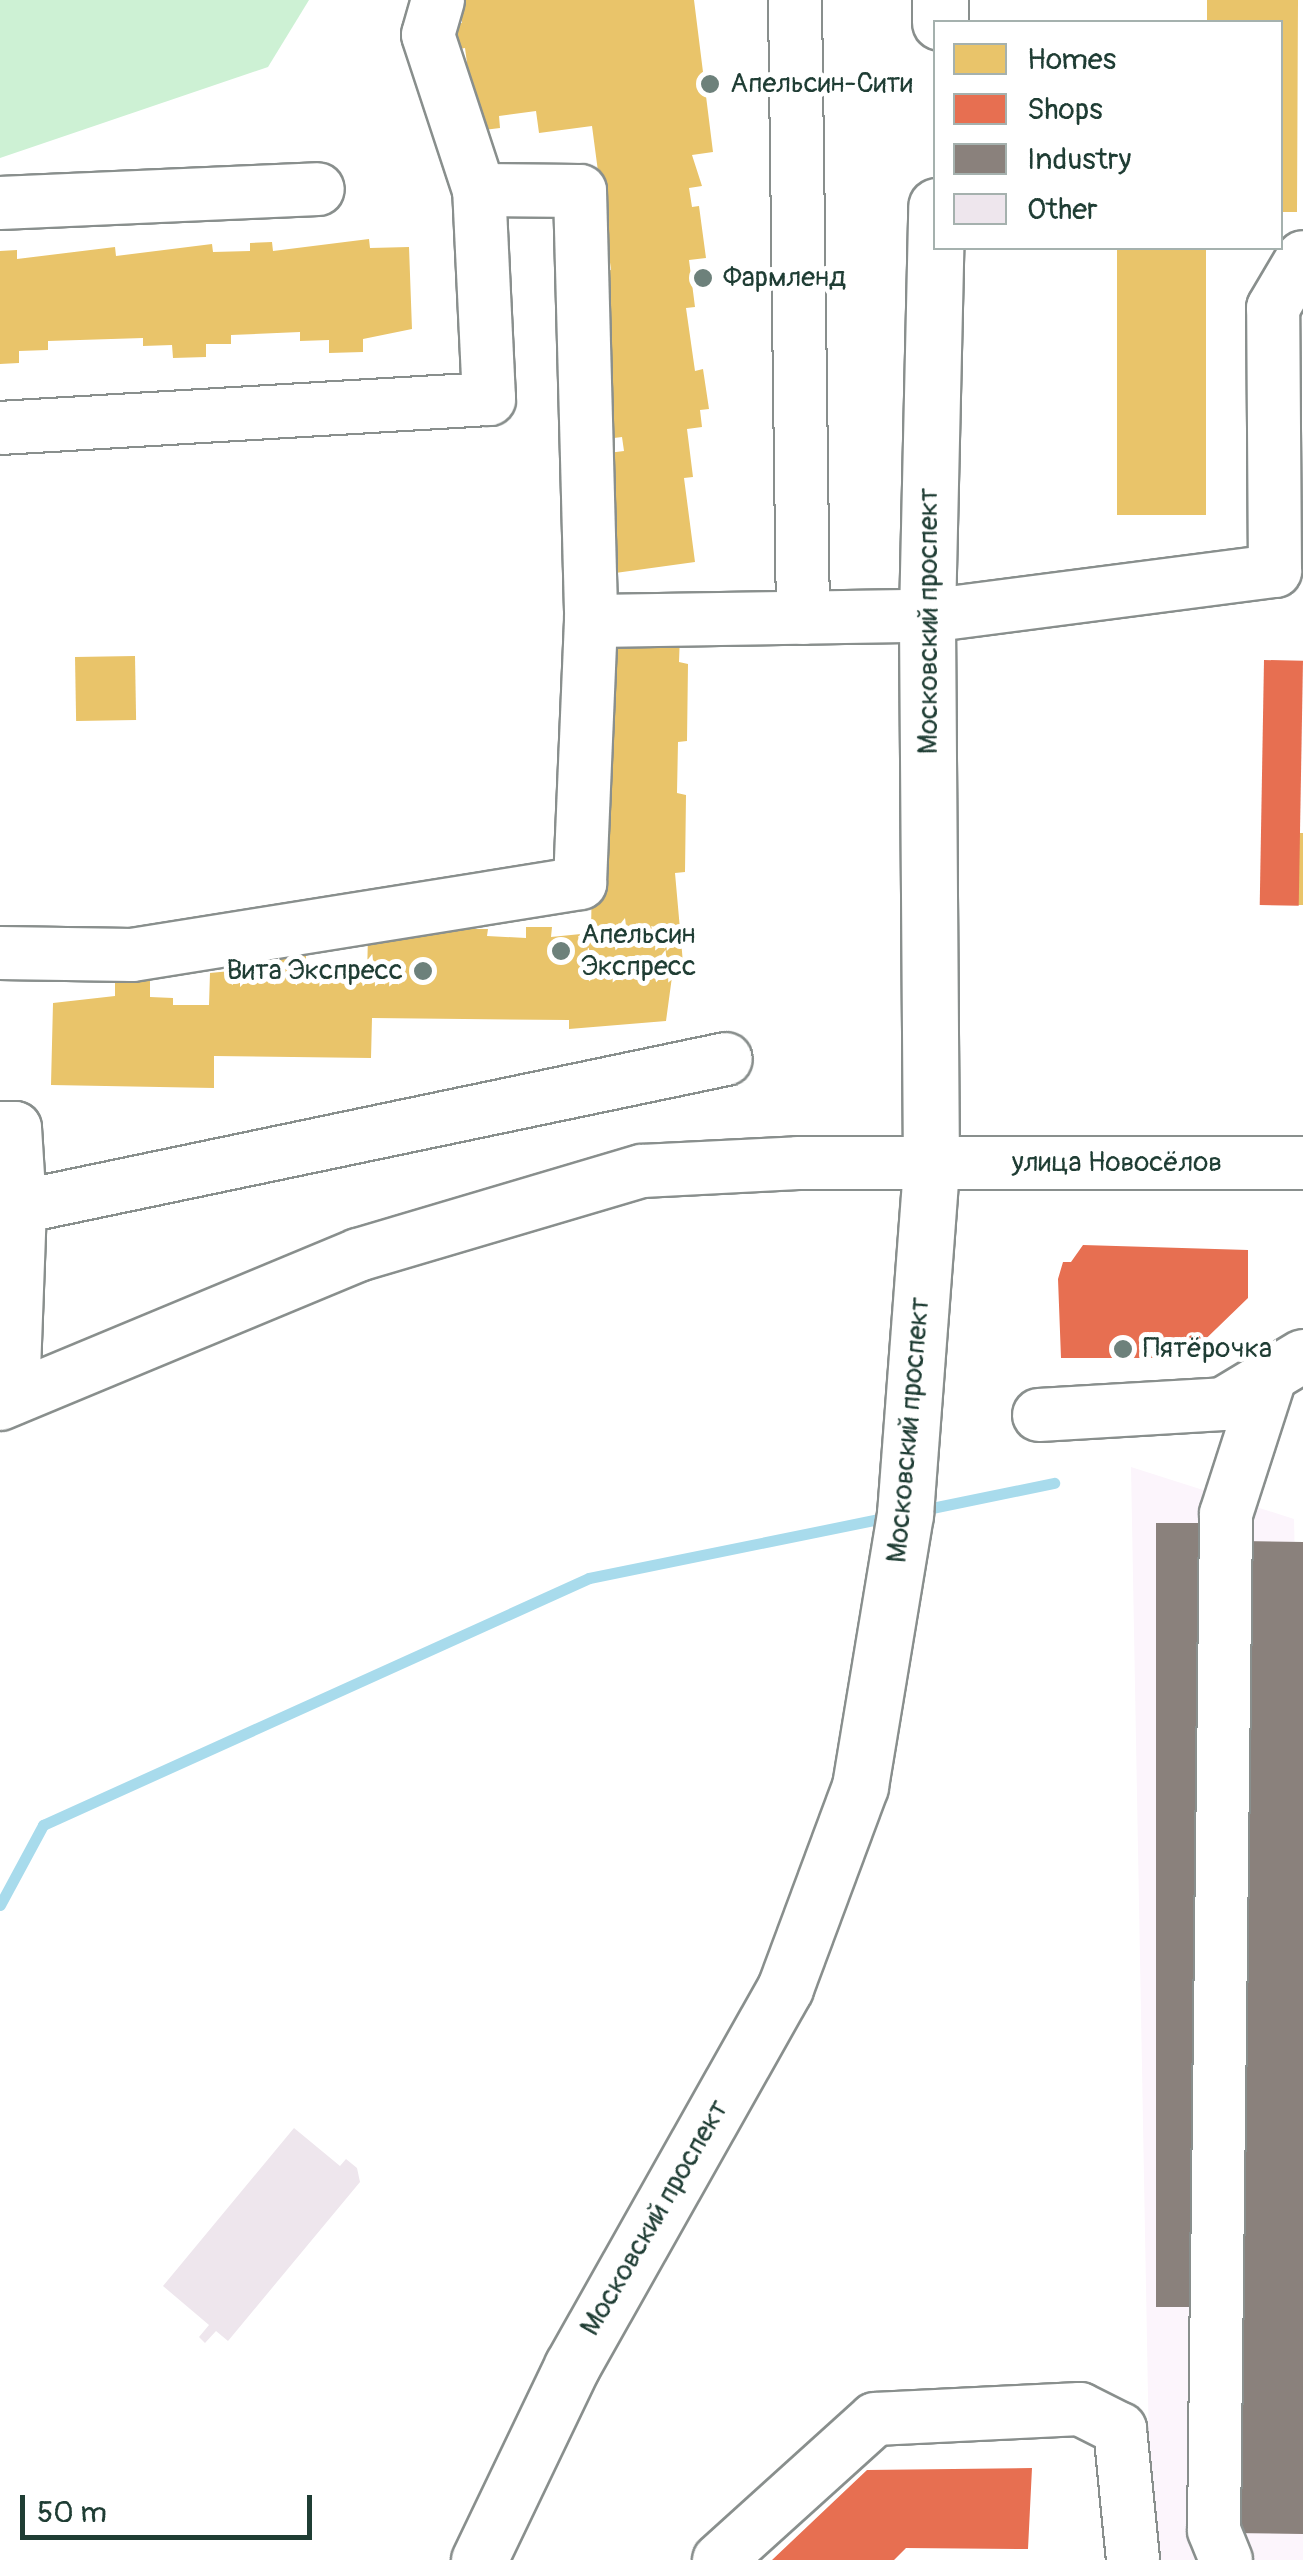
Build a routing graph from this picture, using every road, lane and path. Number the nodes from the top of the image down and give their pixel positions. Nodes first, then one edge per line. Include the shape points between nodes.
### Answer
1 (438, 0) edge
2 (795, 0) edge
3 (318, 189) dead end
4 (479, 190) junction
5 (0, 203) edge
6 (935, 250) edge
7 (1303, 257) edge
8 (0, 428) edge
9 (1289, 584) edge
10 (926, 616) junction
11 (803, 618) junction
12 (591, 622) junction
13 (0, 953) edge
14 (726, 1058) dead end
15 (0, 1128) edge
16 (1303, 1164) edge
17 (931, 1167) junction
18 (20, 1206) junction
19 (1287, 1365) edge
20 (7, 1401) edge
21 (1039, 1415) dead end
22 (480, 2560) edge
23 (719, 2560) edge
24 (1133, 2560) edge
25 (1226, 2560) edge

1 - 4 street via 428,35
2 - 11 street
3 - 5 street
4 - 8 street via 489,399
4 - 12 street via 580,191
6 - 10 main road, Московский проспект
7 - 9 street via 1273,308
9 - 10 street
10 - 11 street
10 - 17 main road, Московский проспект
11 - 12 street
12 - 13 street via 580,883 132,955
14 - 18 street
15 - 18 street via 15,1128
16 - 17 street, улица Новосёлов
17 - 20 street, улица Новосёлов via 798,1162 642,1171 358,1255
17 - 22 main road, Московский проспект via 906,1514 860,1786 785,1988 572,2366
18 - 20 street
19 - 21 street via 1222,1404
19 - 25 street via 1226,1514 1214,2530
23 - 24 street via 875,2419 1080,2408 1120,2429

